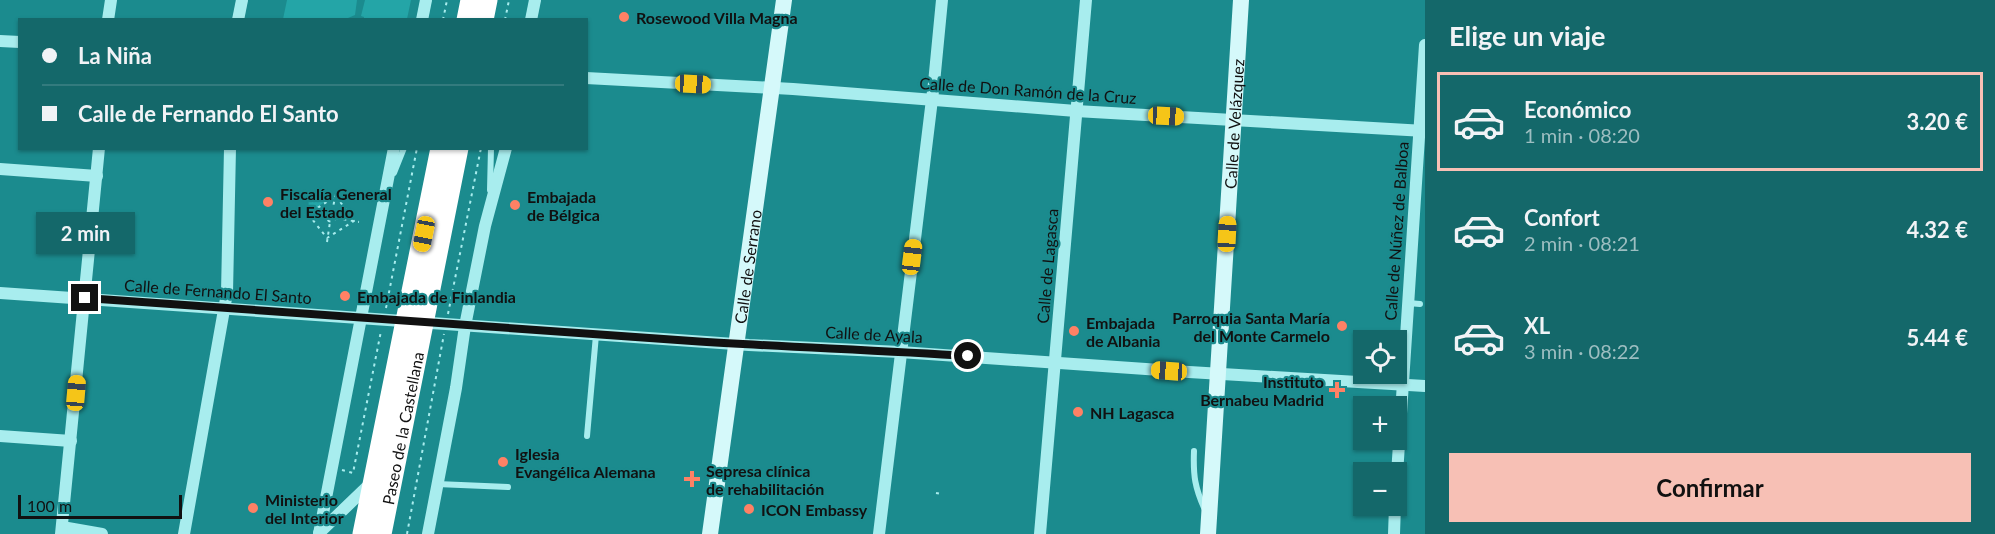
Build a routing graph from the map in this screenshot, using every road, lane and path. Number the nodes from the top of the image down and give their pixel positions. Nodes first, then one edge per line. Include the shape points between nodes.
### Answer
1 (111, 0) edge
2 (242, 0) edge
3 (426, 0) edge
4 (447, 0) edge
5 (471, 0) edge
6 (487, 0) edge
7 (509, 0) edge
8 (535, 0) edge
9 (784, 0) edge
10 (942, 0) edge
11 (1086, 0) edge
12 (1241, 0) edge
13 (108, 18) edge
14 (238, 18) edge
15 (422, 18) edge
16 (443, 18) edge
17 (467, 18) edge
18 (483, 18) edge
19 (506, 18) edge
20 (531, 18) edge
21 (0, 41) edge
22 (18, 42) edge
23 (1425, 45) edge
24 (588, 78) edge
25 (772, 88) junction
26 (932, 99) junction
27 (1076, 111) junction
28 (1234, 120) junction
29 (1422, 131) edge
30 (99, 150) edge
31 (230, 150) edge
32 (394, 150) edge
33 (403, 150) edge
34 (441, 150) edge
35 (458, 150) edge
36 (481, 150) edge
37 (491, 150) edge
38 (505, 150) edge
39 (0, 169) edge
40 (97, 176) junction
41 (388, 183) junction
42 (336, 195) junction
43 (332, 212) junction
44 (306, 214) junction
45 (327, 217) junction
46 (336, 218) junction
47 (354, 221) junction
48 (330, 222) junction
49 (359, 222) dead end
50 (485, 226) junction
51 (327, 240) junction
52 (0, 293) edge
53 (85, 298) junction
54 (224, 308) junction
55 (362, 317) junction
56 (415, 322) junction
57 (446, 325) junction
58 (465, 326) junction
59 (596, 334) junction
60 (737, 344) junction
61 (900, 352) junction
62 (1056, 363) junction
63 (1218, 374) junction
64 (1403, 385) junction
65 (1425, 386) edge
66 (0, 436) edge
67 (587, 436) dead end
68 (71, 441) junction
69 (1194, 452) dead end
70 (1398, 462) edge
71 (374, 480) junction
72 (437, 484) junction
73 (508, 487) dead end
74 (936, 494) dead end
75 (941, 494) dead end
76 (1395, 516) edge
77 (1208, 527) edge
78 (62, 530) edge
79 (319, 533) edge
80 (102, 534) edge
81 (184, 534) edge
82 (363, 534) edge
83 (381, 534) edge
84 (407, 534) edge
85 (428, 534) edge
86 (710, 534) edge
87 (879, 534) edge
88 (1041, 534) edge
89 (1394, 534) edge

1 - 13 street
2 - 14 street
3 - 15 street
4 - 16 path
5 - 17 highway
6 - 18 highway
7 - 19 path
8 - 20 street
9 - 25 main road, Calle de Serrano
10 - 26 street
11 - 27 street, Calle de Lagasca
12 - 28 main road, Calle de Velázquez
21 - 22 street
23 - 29 street, Calle de Núñez de Balboa
24 - 25 street, Calle de Don Ramón de la Cruz
25 - 26 street, Calle de Don Ramón de la Cruz
25 - 60 main road, Calle de Serrano
26 - 27 street, Calle de Don Ramón de la Cruz
26 - 61 street
27 - 28 street, Calle de Don Ramón de la Cruz
27 - 62 street, Calle de Lagasca
28 - 29 street, Calle de Don Ramón de la Cruz
28 - 63 main road, Calle de Velázquez
29 - 64 street, Calle de Núñez de Balboa via 1414,303
30 - 40 street
31 - 54 street
32 - 41 street, Paseo de la Castellana
33 - 41 lane, Paseo de la Castellana
34 - 56 highway, Paseo de la Castellana
35 - 56 highway, Paseo de la Castellana
36 - 57 path
37 - 50 lane
38 - 50 street
39 - 40 street
40 - 53 street
41 - 55 street, Paseo de la Castellana
42 - 43 path
42 - 44 path
42 - 47 path
43 - 45 path
43 - 46 path
44 - 45 path
44 - 51 path
45 - 48 path
46 - 47 path
46 - 48 path
47 - 49 path
47 - 51 path
48 - 51 path
50 - 58 street
52 - 53 street, Calle de Fernando El Santo
53 - 54 street, Calle de Fernando El Santo
53 - 68 street
54 - 55 street, Calle de Fernando El Santo
54 - 81 street
55 - 56 street
55 - 79 street, Paseo de la Castellana
56 - 57 street
56 - 71 highway, Paseo de la Castellana
56 - 83 highway, Paseo de la Castellana
57 - 58 street
57 - 84 path
58 - 59 street, Calle de Ayala
58 - 72 street
59 - 60 street, Calle de Ayala
59 - 67 lane
60 - 61 street, Calle de Ayala
60 - 86 main road, Calle de Serrano
61 - 62 street, Calle de Ayala
61 - 87 street
62 - 63 street, Calle de Ayala
62 - 88 street, Calle de Lagasca
63 - 64 street, Calle de Ayala
63 - 77 main road, Calle de Velázquez
64 - 65 street, Calle de Ayala
64 - 70 street, Calle de Núñez de Balboa
66 - 68 street
68 - 78 street
69 - 77 lane via 1193,476
71 - 79 street, Paseo de la Castellana
71 - 82 highway, Paseo de la Castellana
72 - 73 lane
72 - 85 street
74 - 75 path
76 - 89 street
78 - 80 street

